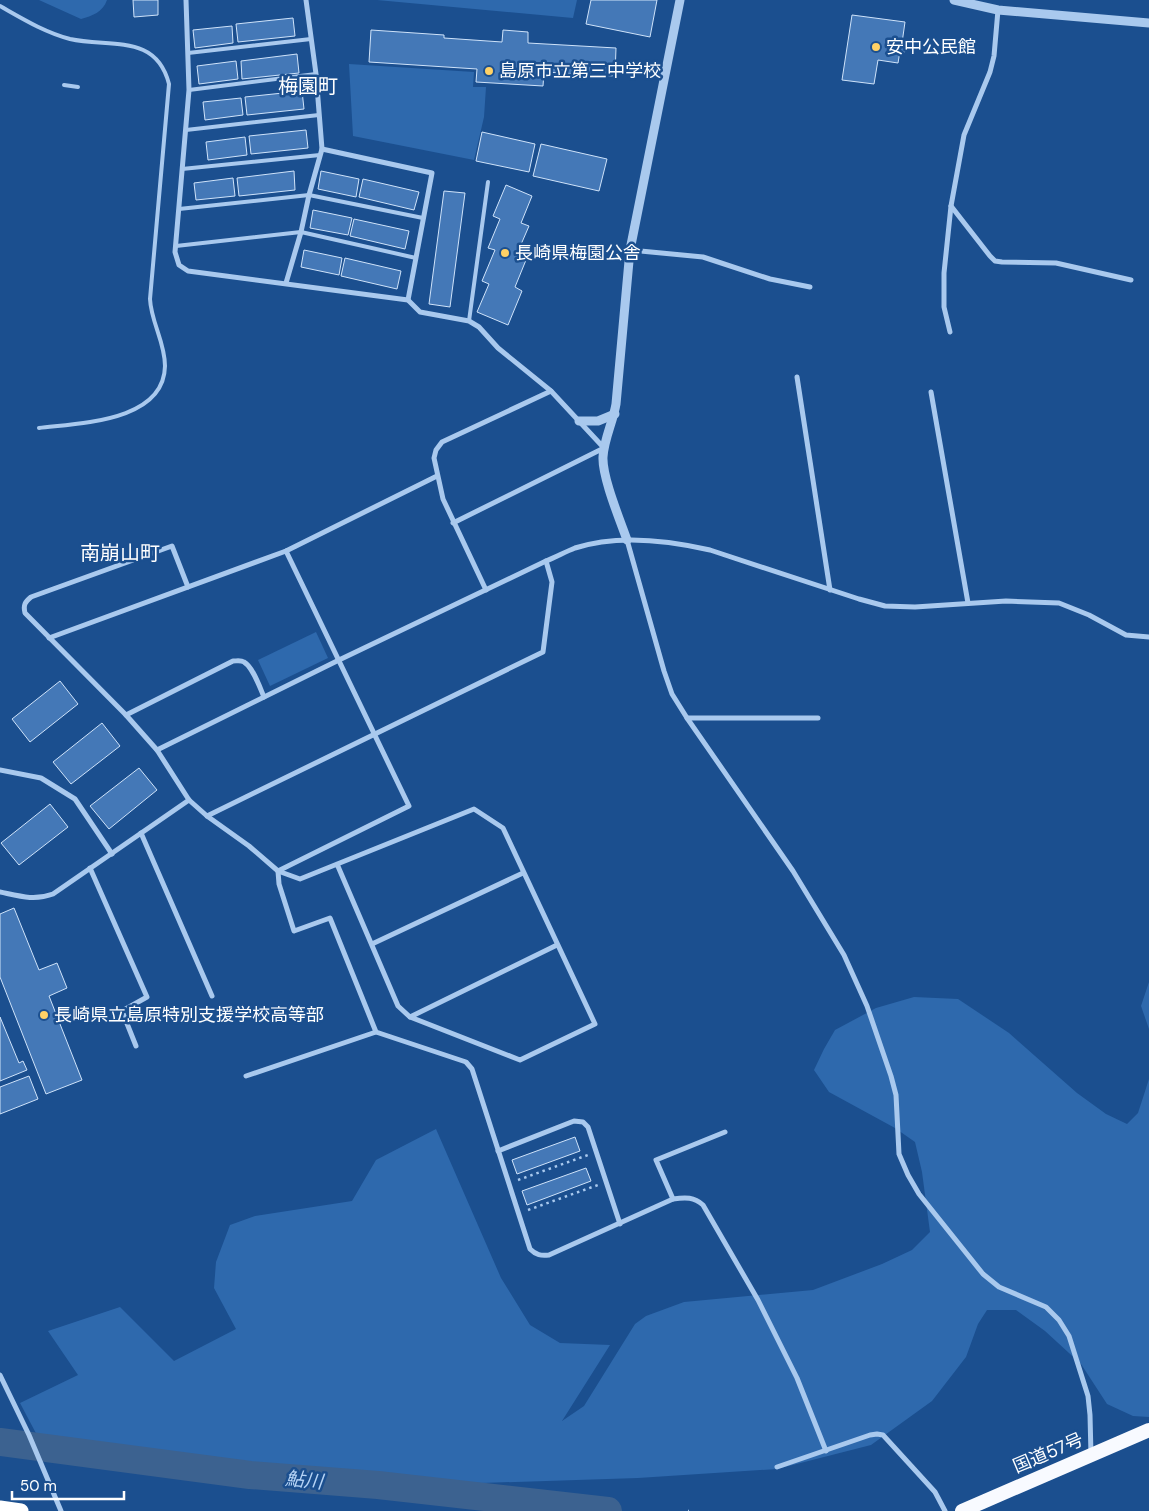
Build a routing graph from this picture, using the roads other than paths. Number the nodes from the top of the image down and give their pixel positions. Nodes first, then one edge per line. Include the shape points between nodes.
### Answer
1 (186, 0) edge
2 (306, 0) edge
3 (680, 0) edge
4 (954, 0) edge
5 (0, 6) edge
6 (998, 10) junction
7 (1149, 23) edge
8 (311, 39) junction
9 (188, 53) junction
10 (316, 74) junction
11 (64, 85) dead end
12 (78, 87) dead end
13 (189, 90) junction
14 (319, 115) junction
15 (186, 130) junction
16 (321, 152) junction
17 (182, 169) junction
18 (488, 182) dead end
19 (308, 195) junction
20 (951, 206) junction
21 (179, 209) junction
22 (423, 218) junction
23 (301, 232) junction
24 (176, 246) junction
25 (630, 250) junction
26 (416, 258) junction
27 (1131, 280) dead end
28 (286, 283) junction
29 (810, 287) dead end
30 (408, 300) junction
31 (469, 320) junction
32 (950, 332) dead end
33 (797, 377) dead end
34 (551, 390) junction
35 (931, 392) dead end
36 (615, 414) junction
37 (579, 421) junction
38 (39, 428) dead end
39 (604, 448) junction
40 (437, 476) junction
41 (454, 523) junction
42 (627, 540) junction
43 (286, 551) junction
44 (546, 561) junction
45 (188, 587) junction
46 (486, 590) junction
47 (830, 590) junction
48 (968, 603) junction
49 (1149, 637) edge
50 (48, 638) junction
51 (339, 660) junction
52 (264, 697) junction
53 (126, 715) junction
54 (687, 718) junction
55 (818, 718) dead end
56 (375, 734) junction
57 (156, 750) junction
58 (0, 770) edge
59 (189, 800) junction
60 (207, 816) junction
61 (142, 833) junction
62 (112, 854) junction
63 (337, 864) junction
64 (90, 868) junction
65 (278, 870) junction
66 (523, 873) junction
67 (0, 892) edge
68 (372, 944) junction
69 (557, 946) junction
70 (212, 996) dead end
71 (410, 1018) junction
72 (376, 1032) junction
73 (136, 1046) dead end
74 (246, 1076) dead end
75 (725, 1132) dead end
76 (498, 1151) junction
77 (673, 1199) junction
78 (620, 1224) junction
79 (0, 1375) edge
80 (1149, 1430) edge
81 (826, 1451) junction
82 (1091, 1455) junction
83 (777, 1467) dead end
84 (0, 1508) edge
85 (21, 1511) edge
86 (61, 1511) edge
87 (945, 1511) edge
88 (962, 1511) edge

1 - 9 street
2 - 8 street
3 - 25 street
4 - 6 street
5 - 38 lane via 39,28 70,39 135,46 147,51 162,65 169,84 150,299 164,351 163,382 151,398 122,415
6 - 7 street
6 - 20 street via 994,56 964,135
8 - 9 lane
8 - 10 street
9 - 13 street
10 - 13 lane
10 - 14 street
11 - 12 lane
13 - 15 street
14 - 15 lane
14 - 16 street
15 - 17 street
16 - 17 lane
16 - 19 street
16 - 22 street via 432,173
17 - 21 street
18 - 31 lane
19 - 21 lane
19 - 22 lane
19 - 23 street
20 - 27 street via 995,261 1056,263
20 - 32 street via 944,273 944,307
21 - 24 street
22 - 26 street
23 - 24 lane
23 - 26 lane
23 - 28 street
24 - 28 street via 180,265 188,271
25 - 29 street via 703,257 770,279
25 - 36 street
26 - 30 street
28 - 30 street
30 - 31 street via 420,312
31 - 34 street
33 - 47 street
34 - 37 street
34 - 40 street via 442,442 434,458
35 - 48 street
36 - 37 street via 598,421
36 - 39 street
37 - 39 street
39 - 41 street
39 - 42 street via 603,468
40 - 41 street
40 - 43 street
41 - 46 street
42 - 44 street via 595,543
42 - 47 street via 687,544
42 - 54 street via 664,671 672,694
43 - 45 street
43 - 51 street
44 - 46 street
44 - 56 street via 552,582 543,652
45 - 50 street
45 - 50 street via 172,546 31,597 26,602 25,613
46 - 51 street
47 - 48 street via 884,606
48 - 49 street via 1059,603 1126,635
50 - 53 street
51 - 52 street
51 - 56 street
52 - 53 street via 250,667 232,661
52 - 57 street
53 - 57 street
54 - 55 street
54 - 82 street via 793,871 844,955 867,1006 891,1076 896,1095 899,1154 919,1194 983,1274 999,1287 1046,1307 1069,1336 1088,1396
56 - 60 street
56 - 65 street via 409,806
57 - 59 street
58 - 62 street via 41,778 75,799
59 - 60 street
59 - 61 street
60 - 65 street
61 - 62 street
61 - 70 street
62 - 64 street
63 - 65 street via 300,880
63 - 66 street via 474,809 503,828
63 - 68 street
64 - 67 street via 43,898
64 - 73 street via 147,997 122,1011
65 - 72 street via 279,884 294,931 330,918
66 - 68 street
66 - 69 street
68 - 71 street via 398,1006
69 - 71 street
69 - 71 street via 594,1024 578,1032 520,1060
72 - 74 street
72 - 76 street via 466,1062 472,1069
75 - 77 street via 656,1160
76 - 78 street via 574,1121 583,1122 588,1127
76 - 78 street via 530,1249 535,1254 549,1255
77 - 78 street
77 - 81 street via 690,1198 703,1206 758,1300 797,1378
79 - 86 street
80 - 82 highway, 国道57号
81 - 83 street
81 - 87 street via 870,1435 883,1435 935,1492
82 - 88 highway, 国道57号
84 - 85 highway

